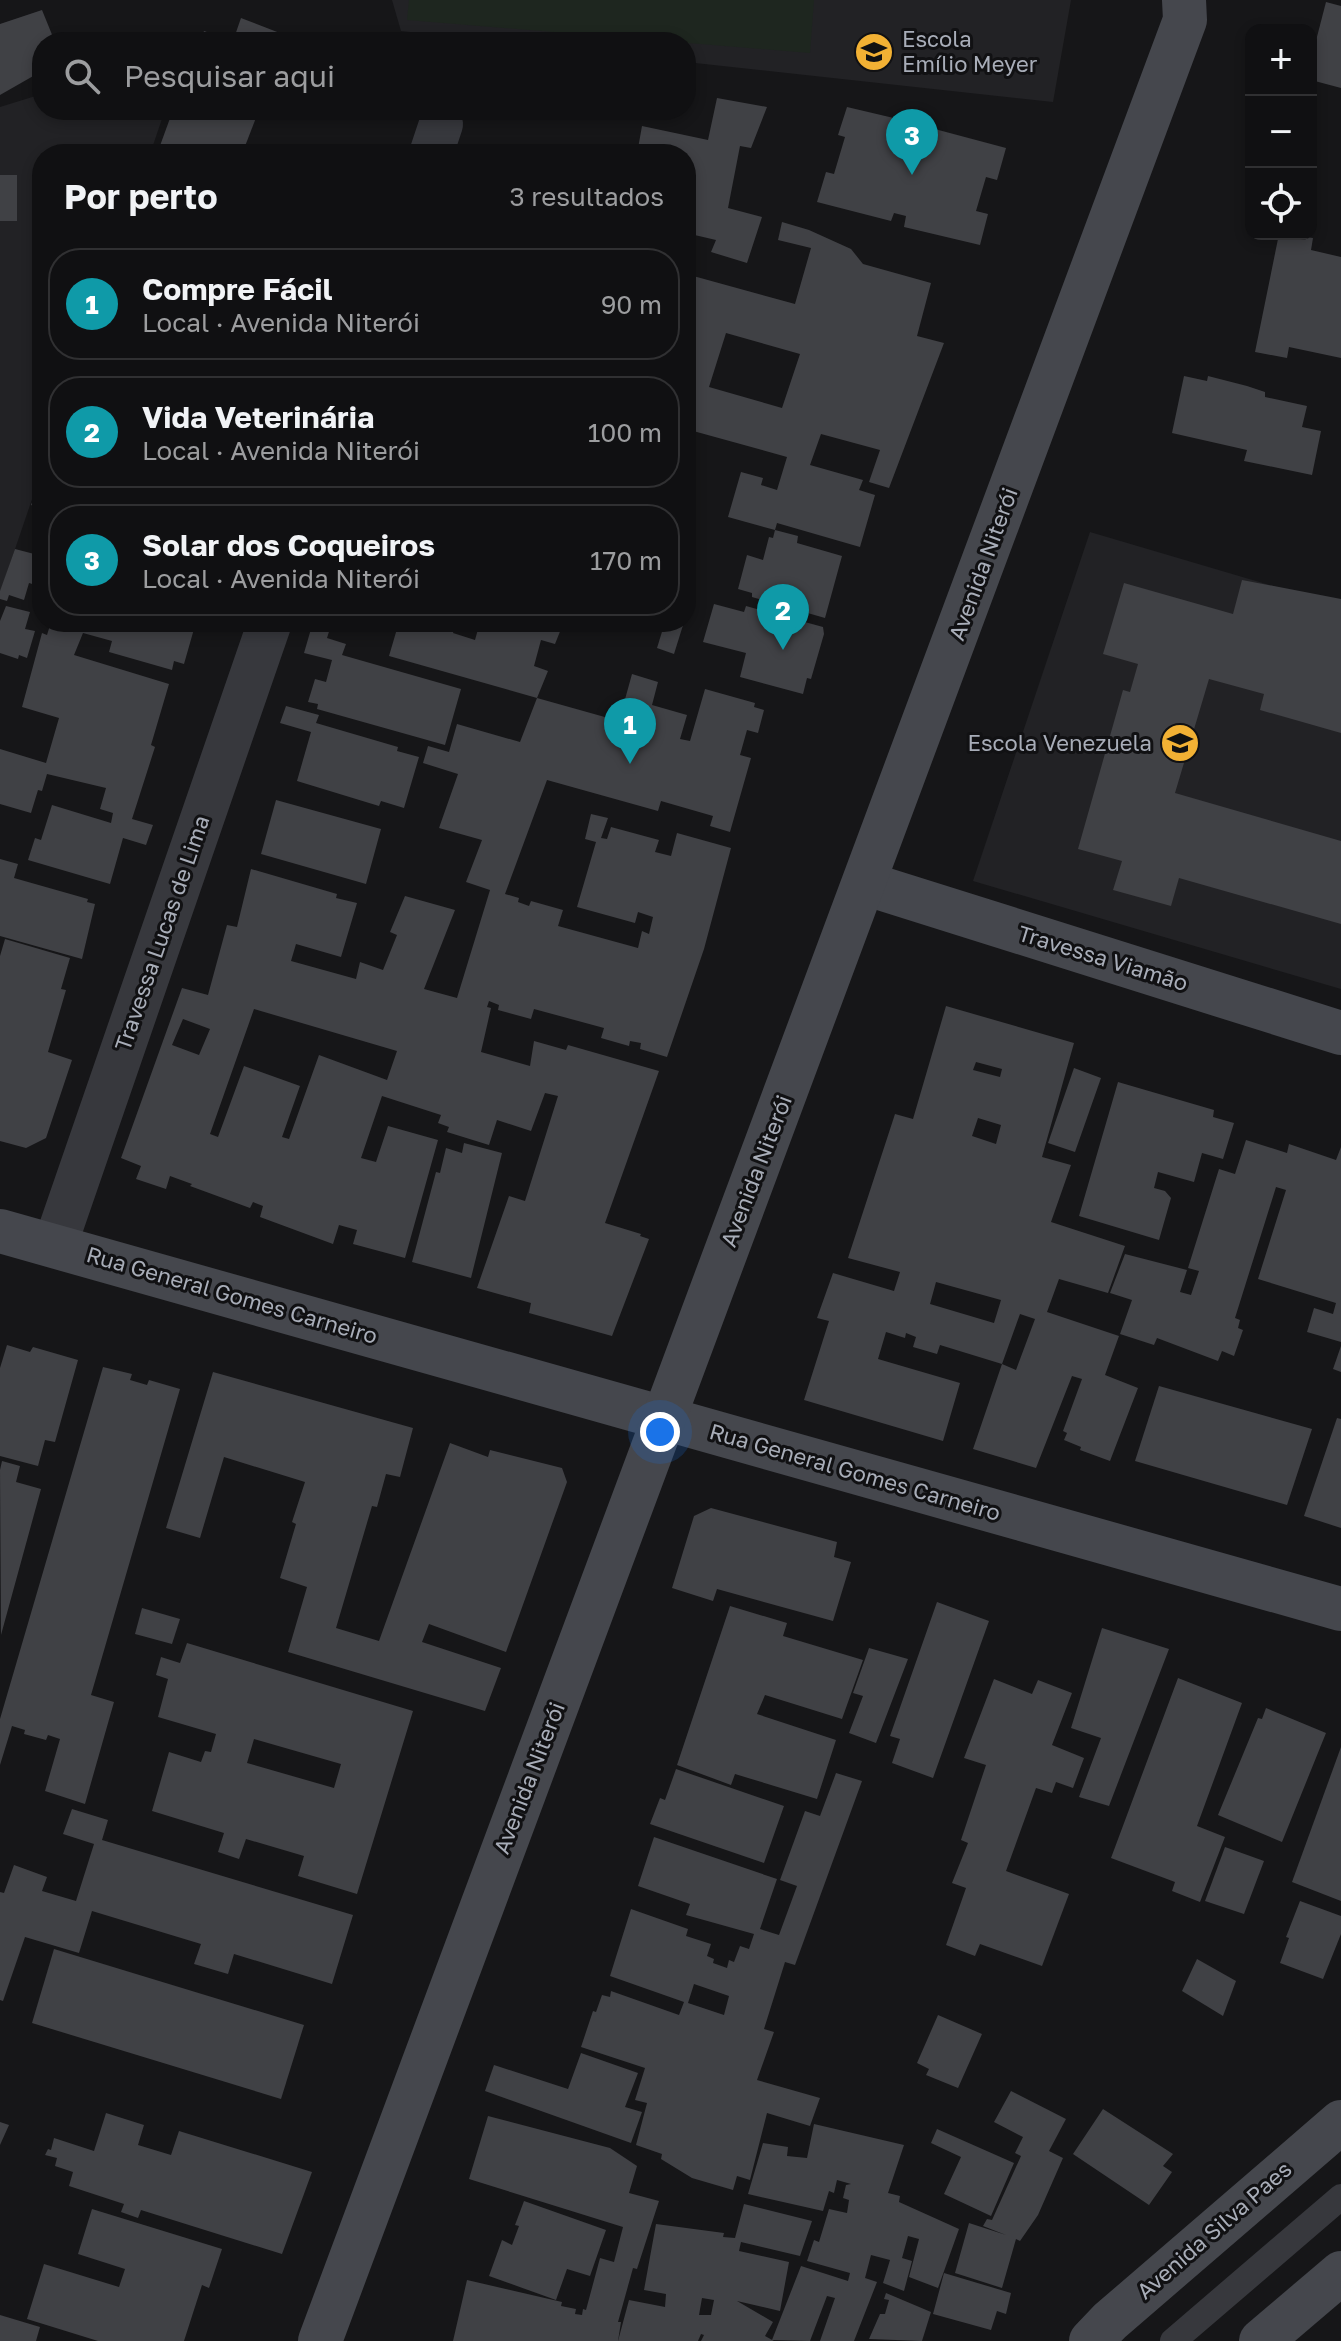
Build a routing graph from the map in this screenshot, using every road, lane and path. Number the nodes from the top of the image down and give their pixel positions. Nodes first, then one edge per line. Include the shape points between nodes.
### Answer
1 (1184, 0) edge
2 (267, 632) edge
3 (864, 883) junction
4 (1341, 1033) edge
5 (0, 1231) edge
6 (55, 1245) junction
7 (664, 1418) junction
8 (1341, 1609) edge
9 (1341, 2122) edge
10 (1341, 2197) edge
11 (1341, 2273) edge
12 (320, 2341) edge
13 (1091, 2341) edge
14 (1173, 2341) edge
15 (1261, 2341) edge

1 - 3 main road, Avenida Niterói via 1185,20
2 - 6 street, Travessa Lucas de Lima
3 - 4 main road, Travessa Viamão
3 - 7 main road, Avenida Niterói
5 - 6 main road, Rua General Gomes Carneiro
6 - 7 main road, Rua General Gomes Carneiro
7 - 8 main road, Rua General Gomes Carneiro
7 - 12 main road, Avenida Niterói
9 - 13 main road, Avenida Silva Paes
10 - 14 lane
11 - 15 main road

